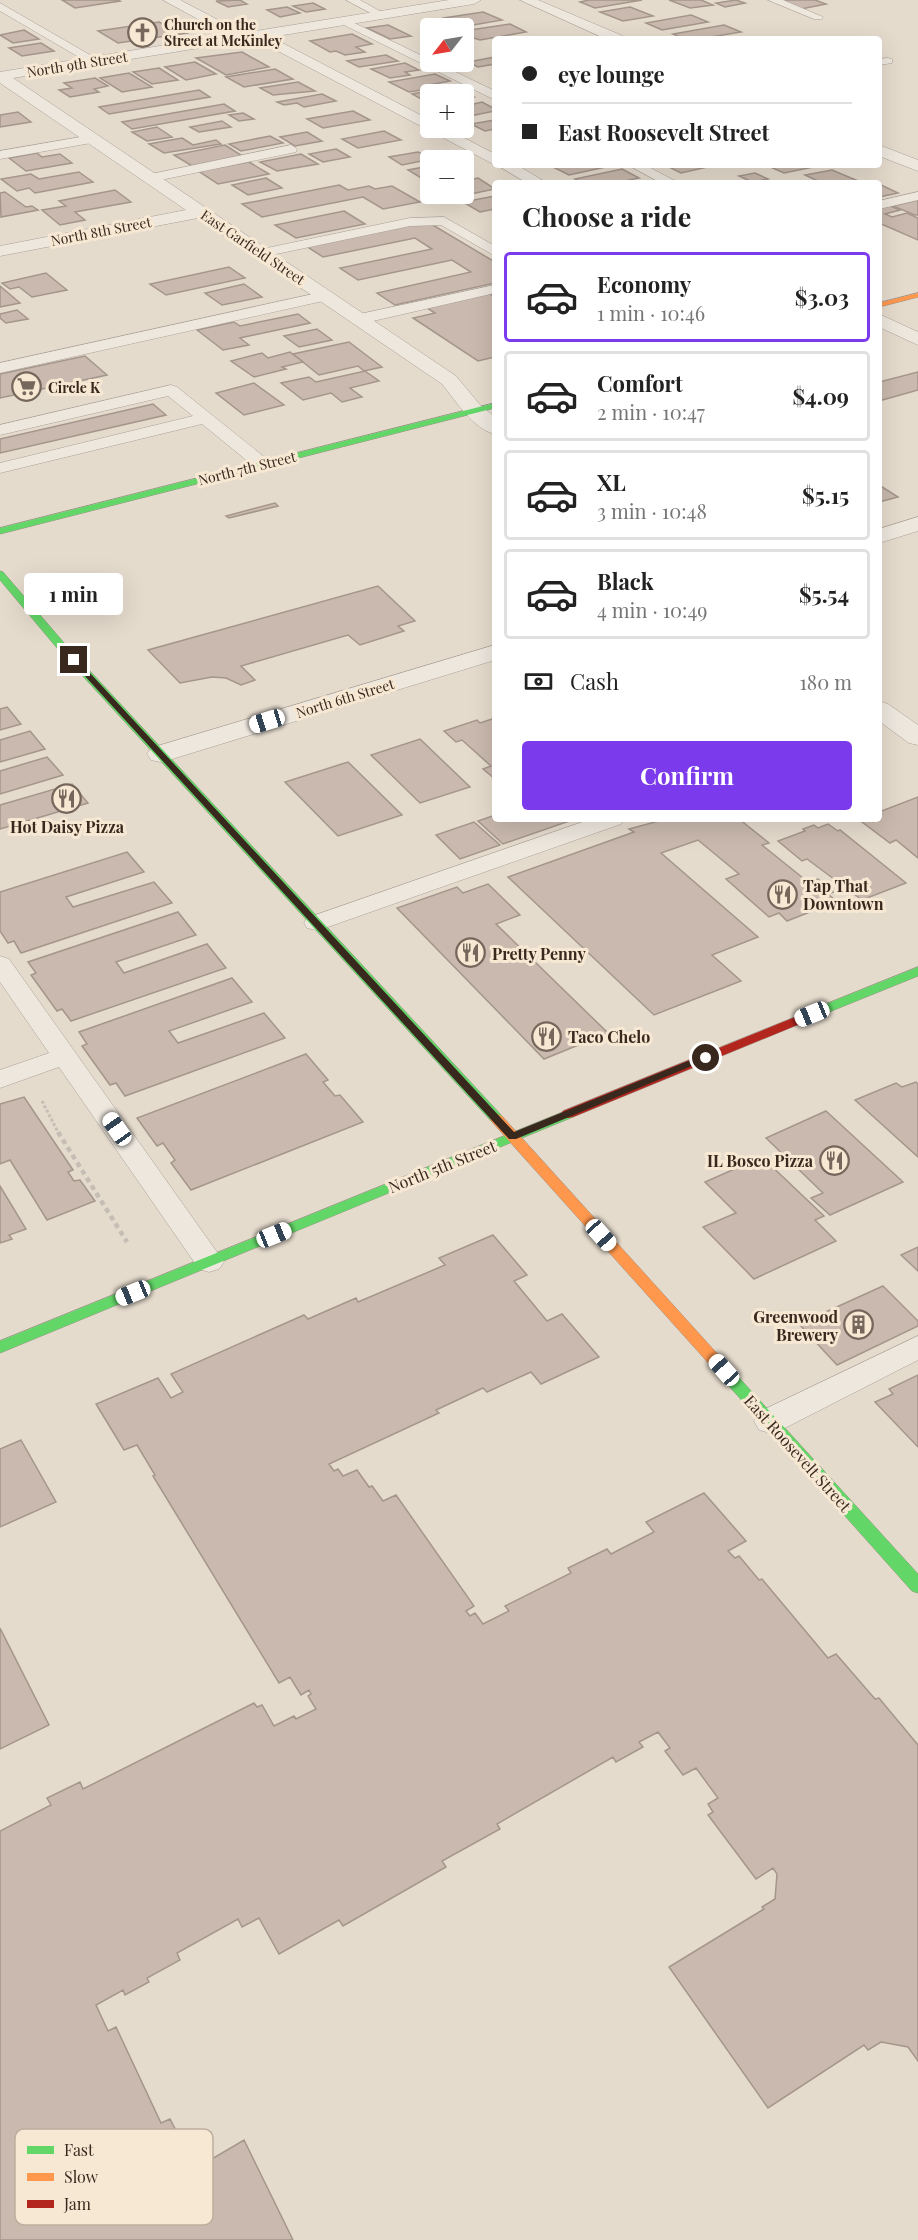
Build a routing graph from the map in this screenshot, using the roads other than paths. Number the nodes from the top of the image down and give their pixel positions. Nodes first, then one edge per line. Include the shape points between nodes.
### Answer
1 (170, 0) edge
2 (351, 0) edge
3 (474, 0) edge
4 (527, 0) edge
5 (773, 0) edge
6 (0, 6) edge
7 (382, 15) junction
8 (818, 17) dead end
9 (344, 21) junction
10 (258, 35) junction
11 (611, 36) edge
12 (242, 38) junction
13 (93, 61) junction
14 (0, 76) edge
15 (492, 95) edge
16 (420, 121) edge
17 (453, 138) edge
18 (92, 139) junction
19 (291, 149) dead end
20 (882, 151) edge
21 (0, 155) edge
22 (492, 158) edge
23 (918, 166) edge
24 (511, 168) edge
25 (641, 168) edge
26 (151, 178) junction
27 (533, 180) edge
28 (666, 180) edge
29 (918, 196) edge
30 (882, 205) edge
31 (201, 212) junction
32 (492, 250) edge
33 (0, 251) edge
34 (262, 253) junction
35 (492, 290) edge
36 (918, 295) edge
37 (327, 296) junction
38 (882, 304) edge
39 (360, 319) junction
40 (882, 321) edge
41 (918, 339) edge
42 (0, 368) edge
43 (492, 406) edge
44 (474, 410) junction
45 (206, 418) junction
46 (492, 425) edge
47 (0, 430) edge
48 (262, 464) junction
49 (0, 468) edge
50 (918, 524) edge
51 (0, 531) edge
52 (882, 535) edge
53 (0, 574) edge
54 (492, 653) edge
55 (884, 718) edge
56 (918, 737) edge
57 (160, 754) junction
58 (604, 822) edge
59 (316, 923) junction
60 (0, 964) edge
61 (918, 971) edge
62 (66, 1056) junction
63 (0, 1079) edge
64 (513, 1137) junction
65 (209, 1262) junction
66 (0, 1347) edge
67 (918, 1347) edge
68 (770, 1421) junction
69 (918, 1586) edge

1 - 12 street
2 - 7 lane
3 - 7 street, North 9th Street
4 - 11 street
5 - 8 lane
6 - 13 lane
7 - 9 street, North 9th Street
9 - 10 street, North 9th Street
9 - 15 lane
10 - 12 street, North 9th Street
10 - 16 street
12 - 13 street, North 9th Street
13 - 14 street, North 9th Street
14 - 18 street, East Garfield Street
17 - 22 street
18 - 21 lane
18 - 26 street, East Garfield Street
19 - 26 lane
20 - 23 street
24 - 27 street
25 - 28 lane
26 - 31 street, East Garfield Street
29 - 30 lane
31 - 33 street, North 8th Street
31 - 34 street, East Garfield Street
32 - 34 lane via 437,220 410,222
34 - 37 street, East Garfield Street
35 - 39 lane
36 - 38 street
37 - 39 street, East Garfield Street
37 - 42 lane
39 - 44 street, East Garfield Street via 449,380
40 - 41 street
43 - 44 street, North 7th Street
44 - 46 street, East Garfield Street
44 - 48 street, North 7th Street
45 - 47 lane via 171,390
45 - 48 lane
45 - 49 lane
48 - 51 street, North 7th Street
50 - 52 street
53 - 57 street, East Roosevelt Street
54 - 57 street, North 6th Street
55 - 56 street
57 - 59 street, East Roosevelt Street
58 - 59 lane
59 - 64 street, East Roosevelt Street
60 - 62 lane
61 - 64 street, North 5th Street
62 - 63 lane
62 - 65 lane
64 - 65 street, North 5th Street
64 - 68 street, East Roosevelt Street
65 - 66 street, North 5th Street
67 - 68 lane
68 - 69 street, East Roosevelt Street

